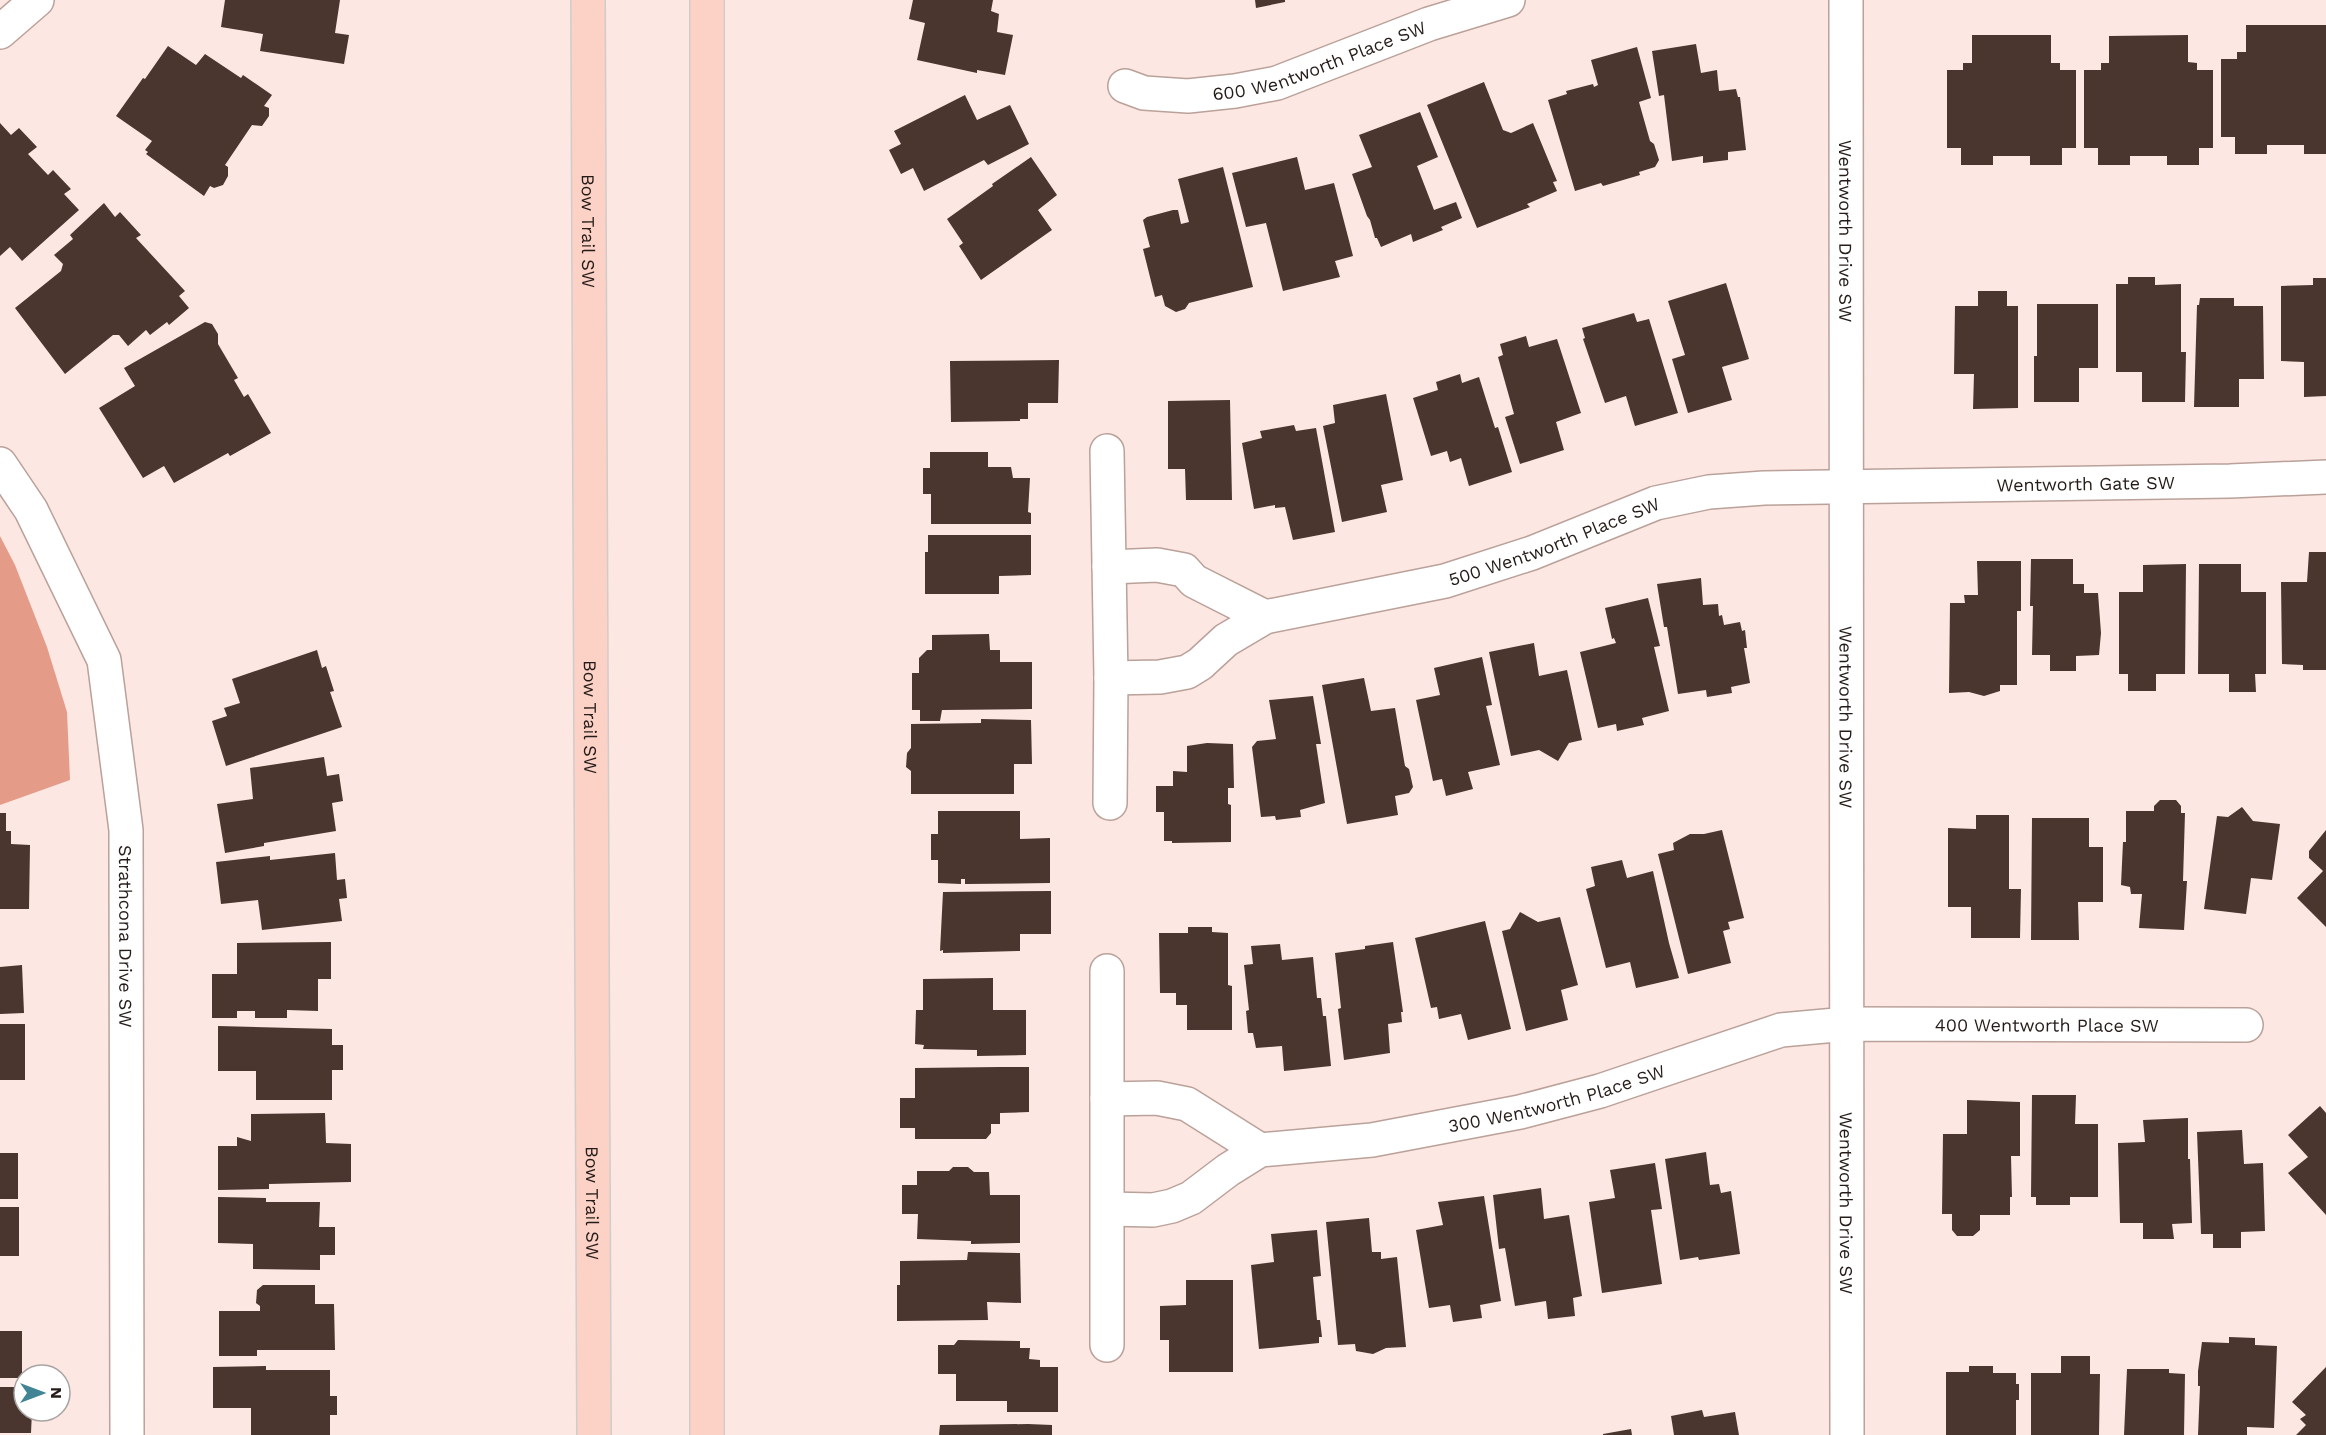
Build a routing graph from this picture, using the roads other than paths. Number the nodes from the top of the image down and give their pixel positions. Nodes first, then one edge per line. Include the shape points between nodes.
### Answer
1 (37, 0) edge
2 (588, 0) edge
3 (707, 0) edge
4 (1508, 0) edge
5 (1846, 0) edge
6 (0, 32) edge
7 (1125, 86) dead end
8 (1107, 451) dead end
9 (0, 464) edge
10 (2326, 477) edge
11 (1847, 486) junction
12 (1109, 567) junction
13 (1265, 617) junction
14 (1111, 678) junction
15 (1110, 803) dead end
16 (1107, 971) dead end
17 (1847, 1024) junction
18 (2246, 1025) dead end
19 (1107, 1098) junction
20 (1260, 1150) junction
21 (1108, 1209) junction
22 (1107, 1345) dead end
23 (127, 1435) edge
24 (594, 1435) edge
25 (707, 1435) edge
26 (1847, 1435) edge

1 - 6 street
2 - 24 main road, Bow Trail SW
3 - 25 main road
4 - 7 street, 600 Wentworth Place SW via 1429,24 1277,83 1188,96 1143,93
5 - 11 street, Wentworth Drive SW
8 - 12 street
9 - 23 street, Strathcona Drive SW via 31,510 104,660 126,830
10 - 11 street, Wentworth Gate SW
11 - 13 street, 500 Wentworth Place SW via 1709,492 1656,503 1532,553 1445,581
11 - 17 street, Wentworth Drive SW
12 - 13 street via 1157,565 1184,570 1194,581
12 - 14 street
13 - 14 street, 500 Wentworth Place SW via 1226,640 1187,672
14 - 15 street
16 - 19 street
17 - 18 street, 400 Wentworth Place SW
17 - 20 street, 300 Wentworth Place SW via 1781,1030 1600,1091 1521,1112 1372,1140
17 - 26 street, Wentworth Drive SW
19 - 20 street via 1157,1098 1187,1104
19 - 21 street
20 - 21 street, 300 Wentworth Place SW via 1191,1198 1172,1206 1153,1210
21 - 22 street

